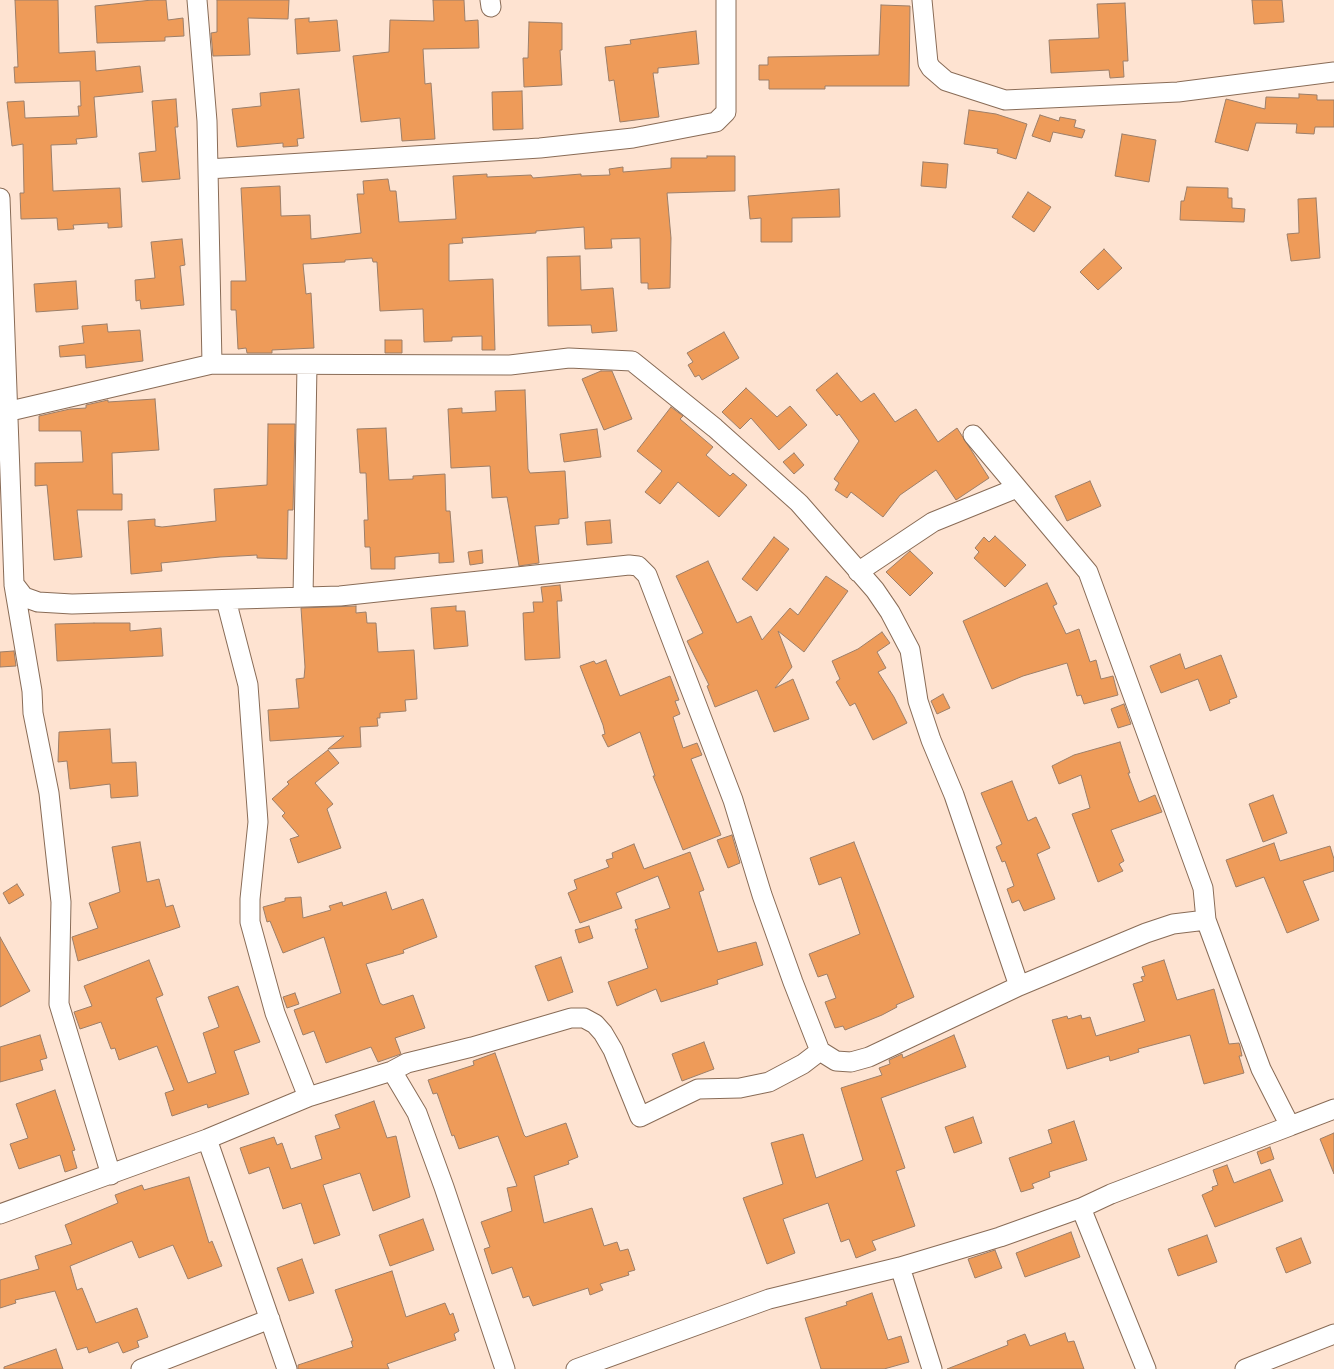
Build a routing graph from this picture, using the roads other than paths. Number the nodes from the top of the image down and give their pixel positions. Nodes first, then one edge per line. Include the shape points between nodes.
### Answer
1 (197, 0) edge
2 (726, 0) edge
3 (922, 0) edge
4 (1334, 72) edge
5 (208, 169) junction
6 (0, 206) edge
7 (212, 364) junction
8 (307, 365) junction
9 (6, 412) junction
10 (972, 435) dead end
11 (1018, 488) junction
12 (858, 572) junction
13 (14, 584) junction
14 (303, 597) junction
15 (226, 600) junction
16 (1206, 920) junction
17 (1019, 986) junction
18 (820, 1051) junction
19 (392, 1071) junction
20 (308, 1097) junction
21 (1334, 1109) edge
22 (1290, 1126) junction
23 (207, 1139) junction
24 (111, 1175) junction
25 (1081, 1208) junction
26 (0, 1214) edge
27 (900, 1267) junction
28 (270, 1319) junction
29 (1334, 1334) edge
30 (141, 1369) edge
31 (287, 1369) edge
32 (505, 1369) edge
33 (576, 1369) edge
34 (932, 1369) edge
35 (1146, 1369) edge
36 (1245, 1369) edge

1 - 5 street
2 - 5 street via 726,112 716,122 633,138 540,148
3 - 4 street via 930,68 946,81 1005,100 1178,92
5 - 7 street
6 - 9 street
7 - 8 street
7 - 9 street
8 - 12 street via 510,365 568,358 632,361 715,428 799,503
8 - 14 street
9 - 13 street
10 - 11 street
11 - 12 street via 934,522
11 - 16 street via 1088,572 1203,888
12 - 17 street via 890,612 910,650 918,701 930,740 954,795
13 - 15 street via 24,597 38,602 64,604
13 - 24 street via 49,793 60,892 59,1004
14 - 15 street
14 - 18 street via 638,566 647,575 733,800 765,903
15 - 20 street via 248,685 258,822 250,922 275,1013
16 - 17 street via 1164,927
16 - 22 street via 1261,1069
17 - 18 street via 869,1057 851,1062 836,1061
18 - 19 street via 769,1082 740,1088 698,1089 640,1117 614,1050 595,1024 584,1018 571,1018 407,1063
19 - 20 street
19 - 32 street via 417,1113
20 - 23 street
21 - 22 street
22 - 25 street
23 - 24 street
23 - 28 street
24 - 26 street
25 - 27 street
25 - 35 street
27 - 33 street via 769,1299
27 - 34 street
28 - 30 street
28 - 31 street
29 - 36 street

